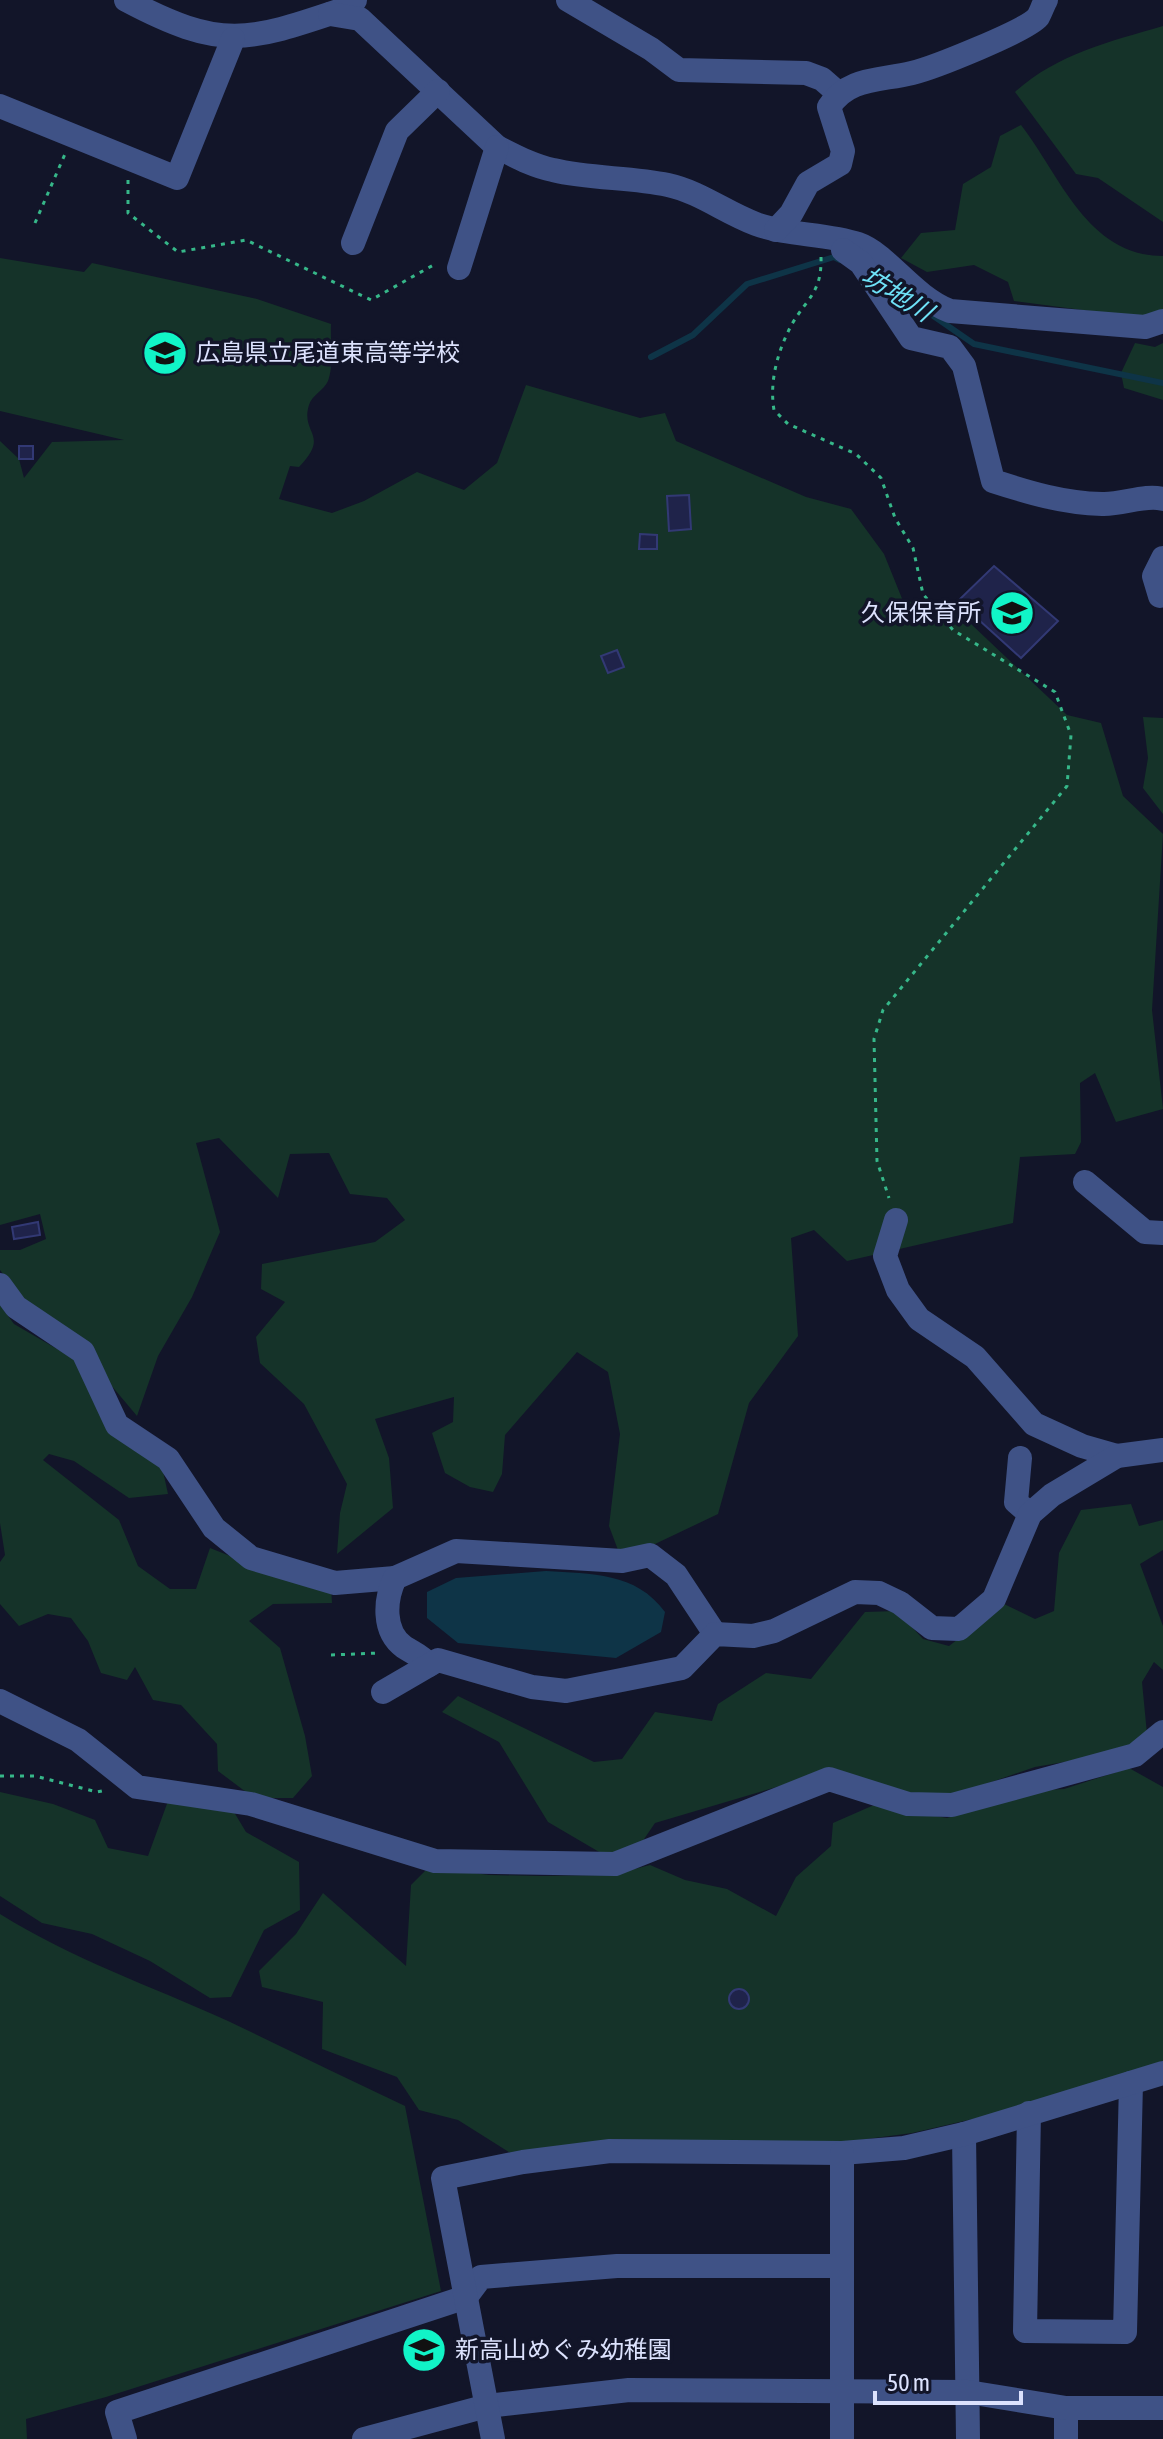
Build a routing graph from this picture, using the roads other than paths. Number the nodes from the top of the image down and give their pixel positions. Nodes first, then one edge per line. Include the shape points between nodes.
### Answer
1 (126, 0) edge
2 (355, 0) edge
3 (568, 0) edge
4 (1046, 0) edge
5 (332, 7) edge
6 (233, 39) junction
7 (438, 91) junction
8 (838, 93) junction
9 (0, 106) edge
10 (497, 147) junction
11 (776, 230) junction
12 (839, 238) junction
13 (353, 243) dead end
14 (459, 268) road end
15 (1163, 321) edge
16 (1163, 499) edge
17 (1163, 558) edge
18 (1160, 596) dead end
19 (1085, 1182) dead end
20 (896, 1220) road end
21 (1163, 1233) edge
22 (0, 1285) edge
23 (1163, 1450) edge
24 (1117, 1456) junction
25 (1020, 1458) dead end
26 (1030, 1514) junction
27 (395, 1578) junction
28 (715, 1634) junction
29 (429, 1665) junction
30 (383, 1692) dead end
31 (0, 1701) edge
32 (1163, 1732) edge
33 (1163, 2073) edge
34 (1131, 2083) junction
35 (1029, 2113) junction
36 (964, 2134) junction
37 (842, 2153) junction
38 (842, 2266) junction
39 (466, 2297) junction
40 (842, 2391) junction
41 (968, 2392) junction
42 (487, 2406) junction
43 (1066, 2408) junction
44 (1163, 2408) edge
45 (125, 2439) edge
46 (364, 2439) edge
47 (493, 2439) edge
48 (842, 2439) edge
49 (968, 2439) edge
50 (1066, 2439) edge

1 - 6 street via 183,27
2 - 5 street via 350,7
3 - 8 street via 679,70 806,73
4 - 8 street via 1037,19 1004,37 915,73 856,83
5 - 6 street via 266,34
5 - 7 street via 360,19
6 - 9 street via 177,178
7 - 10 street
7 - 13 street via 397,131
8 - 11 street via 829,107 843,151 840,164 808,183
10 - 11 street via 553,170 668,185
10 - 14 street
11 - 12 street
12 - 15 street via 863,246 930,303 950,311 1145,327
12 - 16 street via 840,248 861,263 911,338 950,347 964,366 993,481 1050,500 1104,504
17 - 18 street via 1154,576
19 - 21 street via 1145,1232
20 - 24 street via 885,1256 898,1290 919,1319 975,1357 1034,1424
22 - 27 street via 16,1307 83,1352 117,1425 168,1459 214,1528 251,1558 335,1583
23 - 24 street
24 - 26 street
25 - 26 street via 1016,1502
26 - 28 street via 994,1599 959,1629 932,1628 879,1593 855,1592 774,1631
27 - 28 street via 456,1551 622,1561 650,1555 676,1575
27 - 29 street via 387,1595 388,1624 401,1645
28 - 29 street via 682,1668 566,1691 532,1687 438,1660
29 - 30 street
31 - 32 street via 78,1740 137,1787 251,1804 435,1861 615,1864 829,1779 908,1804 952,1805 1135,1755
33 - 34 street
34 - 35 street
34 - 35 street via 1125,2332 1025,2331
35 - 36 street
36 - 37 street via 904,2148
36 - 41 street
37 - 38 street
37 - 39 street via 610,2151 443,2178
38 - 39 street via 587,2268 481,2277
38 - 40 street
39 - 42 street
39 - 45 street via 117,2412
40 - 41 street
40 - 42 street via 629,2390
40 - 48 street
41 - 43 street
41 - 49 street
42 - 46 street
42 - 47 street
43 - 44 street
43 - 50 street

